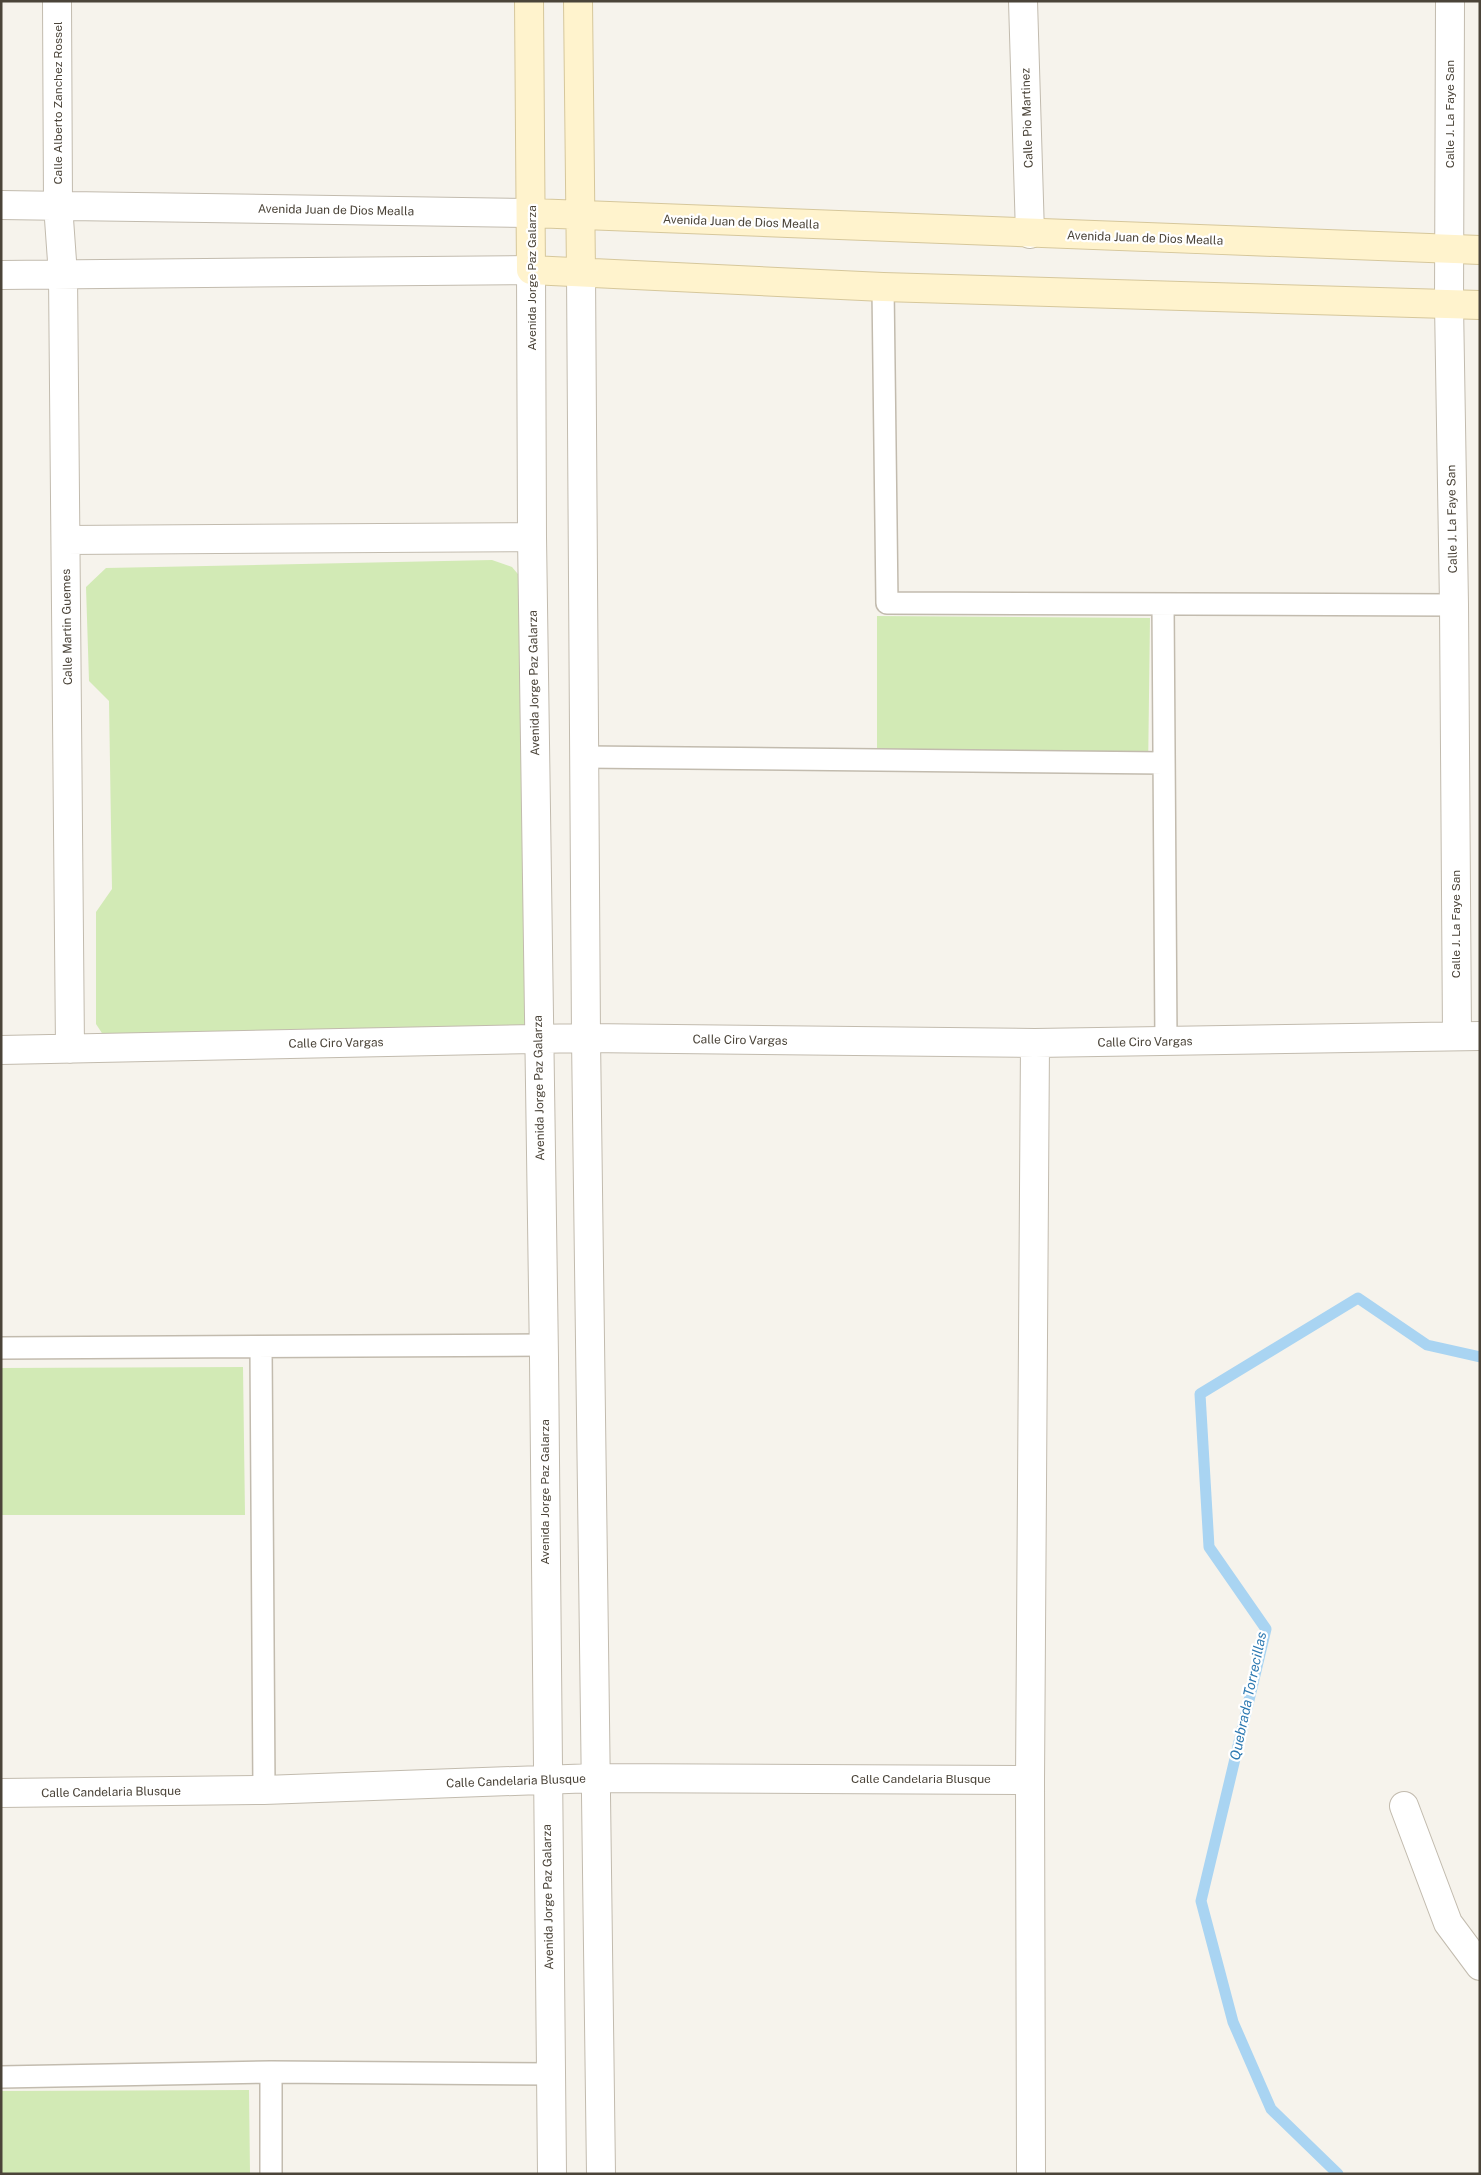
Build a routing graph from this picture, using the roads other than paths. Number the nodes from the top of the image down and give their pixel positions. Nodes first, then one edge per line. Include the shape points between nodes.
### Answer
1 (57, 1) edge
2 (529, 1) edge
3 (578, 1) edge
4 (1023, 1) edge
5 (1450, 1) edge
6 (1, 205) edge
7 (58, 205) junction
8 (532, 213) junction
9 (582, 216) junction
10 (1030, 234) junction
11 (1450, 249) junction
12 (1480, 250) edge
13 (531, 270) junction
14 (581, 272) junction
15 (1, 275) edge
16 (63, 275) junction
17 (883, 287) junction
18 (1449, 304) junction
19 (1480, 305) edge
20 (532, 537) junction
21 (66, 540) junction
22 (1163, 604) junction
23 (1454, 605) junction
24 (584, 757) junction
25 (1164, 763) junction
26 (1468, 1036) edge
27 (538, 1038) junction
28 (586, 1038) junction
29 (1166, 1042) junction
30 (1035, 1043) junction
31 (70, 1049) junction
32 (1, 1050) edge
33 (543, 1345) junction
34 (262, 1347) junction
35 (1, 1348) edge
36 (595, 1778) junction
37 (547, 1779) junction
38 (1030, 1780) junction
39 (264, 1790) junction
40 (1, 1794) edge
41 (1404, 1806) dead end
42 (1480, 1966) edge
43 (271, 2072) junction
44 (550, 2074) junction
45 (1, 2076) edge
46 (271, 2174) edge
47 (552, 2174) edge
48 (601, 2174) edge
49 (1031, 2174) edge

1 - 7 street, Calle Alberto Zanchez Rossel
2 - 8 main road, Avenida Jorge Paz Galarza
3 - 9 main road
4 - 10 street, Calle Pio Martinez
5 - 11 street, Calle J. La Faye San
6 - 7 street, Avenida Juan de Dios Mealla
7 - 8 street, Avenida Juan de Dios Mealla
7 - 16 street, Calle Martin Guemes
8 - 9 main road, Avenida Juan de Dios Mealla
8 - 13 main road, Avenida Jorge Paz Galarza
9 - 10 main road, Avenida Juan de Dios Mealla
9 - 14 main road
10 - 11 main road, Avenida Juan de Dios Mealla
11 - 12 main road, Avenida Juan de Dios Mealla
11 - 18 street, Calle J. La Faye San
13 - 14 main road
13 - 16 street
13 - 20 street, Avenida Jorge Paz Galarza
14 - 17 main road
14 - 24 street
15 - 16 street
16 - 21 street, Calle Martin Guemes
17 - 18 main road
17 - 22 lane via 887,604
18 - 19 main road
18 - 23 street, Calle J. La Faye San
20 - 21 street
20 - 27 street, Avenida Jorge Paz Galarza
21 - 31 street, Calle Martin Guemes
22 - 23 lane
22 - 25 lane
23 - 26 street, Calle J. La Faye San
24 - 25 lane
24 - 28 street
25 - 29 lane
26 - 29 street, Calle Ciro Vargas
27 - 28 street, Calle Ciro Vargas
27 - 31 street, Calle Ciro Vargas
27 - 33 street, Avenida Jorge Paz Galarza
28 - 30 street, Calle Ciro Vargas
28 - 36 street
29 - 30 street, Calle Ciro Vargas
30 - 38 street
31 - 32 street, Calle Ciro Vargas
33 - 34 lane
33 - 37 street, Avenida Jorge Paz Galarza
34 - 35 lane
34 - 39 lane
36 - 37 street, Calle Candelaria Blusque
36 - 38 street, Calle Candelaria Blusque
36 - 48 street
37 - 39 street, Calle Candelaria Blusque
37 - 44 street, Avenida Jorge Paz Galarza
38 - 49 street
39 - 40 street, Calle Candelaria Blusque
41 - 42 street via 1448,1923
43 - 44 lane
43 - 45 lane
43 - 46 lane
44 - 47 street, Avenida Jorge Paz Galarza

